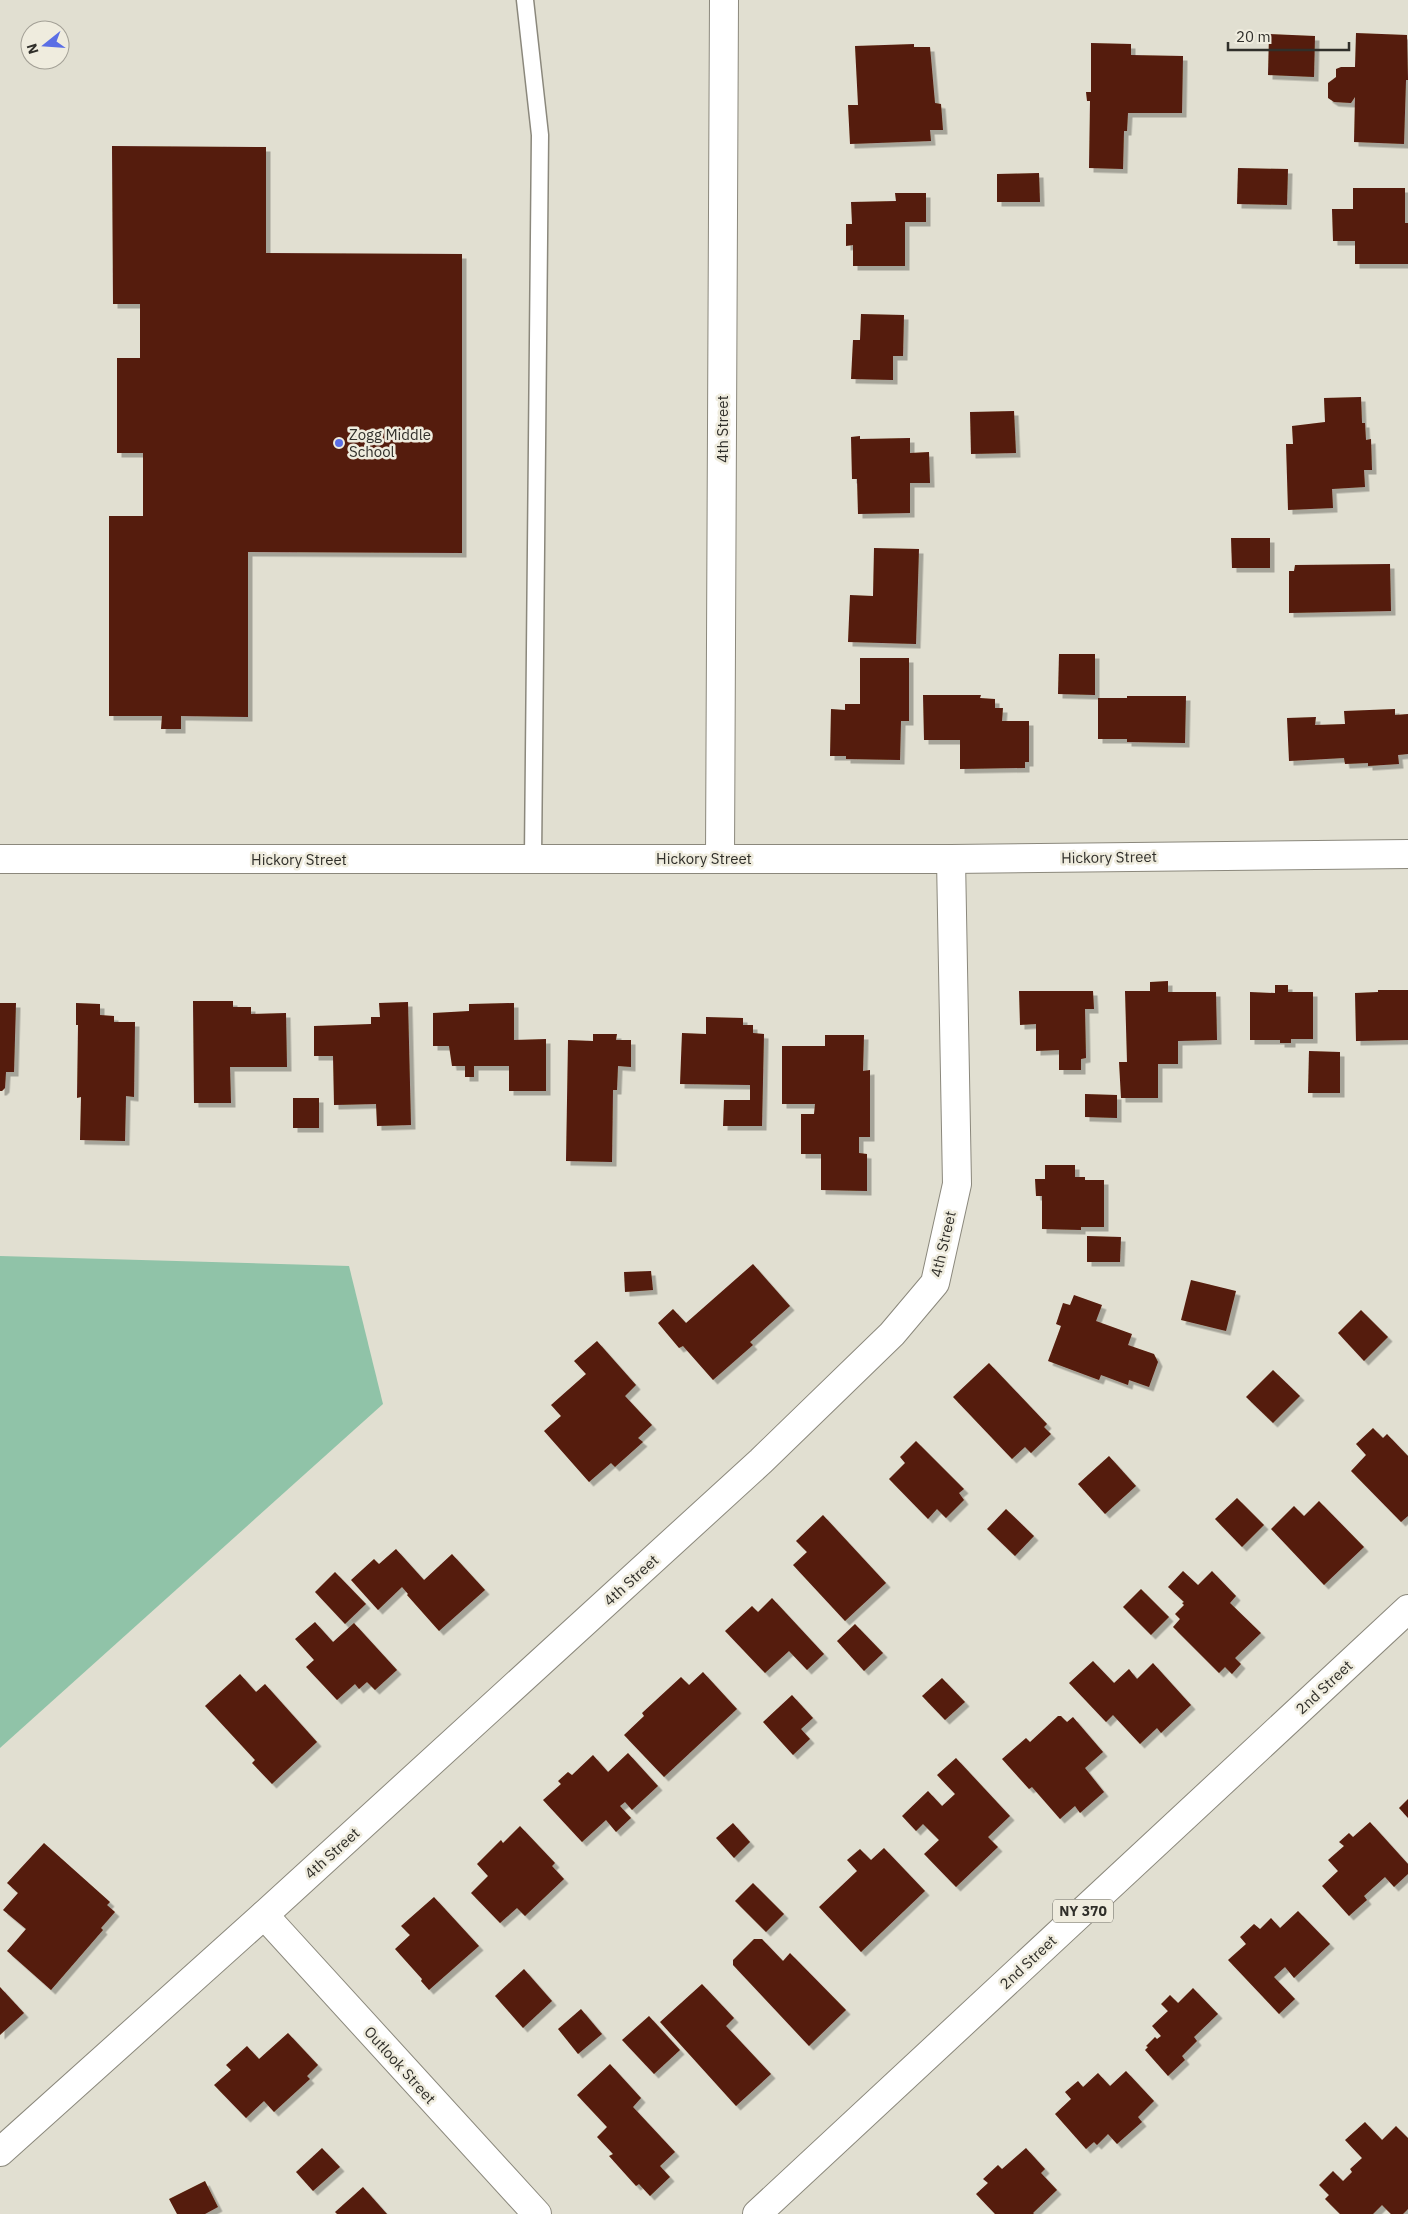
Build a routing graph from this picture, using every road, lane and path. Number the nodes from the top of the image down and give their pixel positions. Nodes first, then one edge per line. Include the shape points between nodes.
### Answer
1 (525, 0) edge
2 (724, 0) edge
3 (1408, 854) edge
4 (533, 858) junction
5 (720, 858) junction
6 (0, 859) edge
7 (951, 859) junction
8 (1408, 1609) edge
9 (264, 1915) junction
10 (0, 2152) edge
11 (537, 2214) edge
12 (757, 2214) edge

1 - 4 lane via 540,135
2 - 5 street, 4th Street
3 - 7 street, Hickory Street
4 - 5 street, Hickory Street
4 - 6 street, Hickory Street
5 - 7 street, Hickory Street
7 - 9 street, 4th Street via 957,1184 935,1283 892,1334 761,1461
8 - 12 street, 2nd Street / NY 370
9 - 10 street, 4th Street
9 - 11 street, Outlook Street

